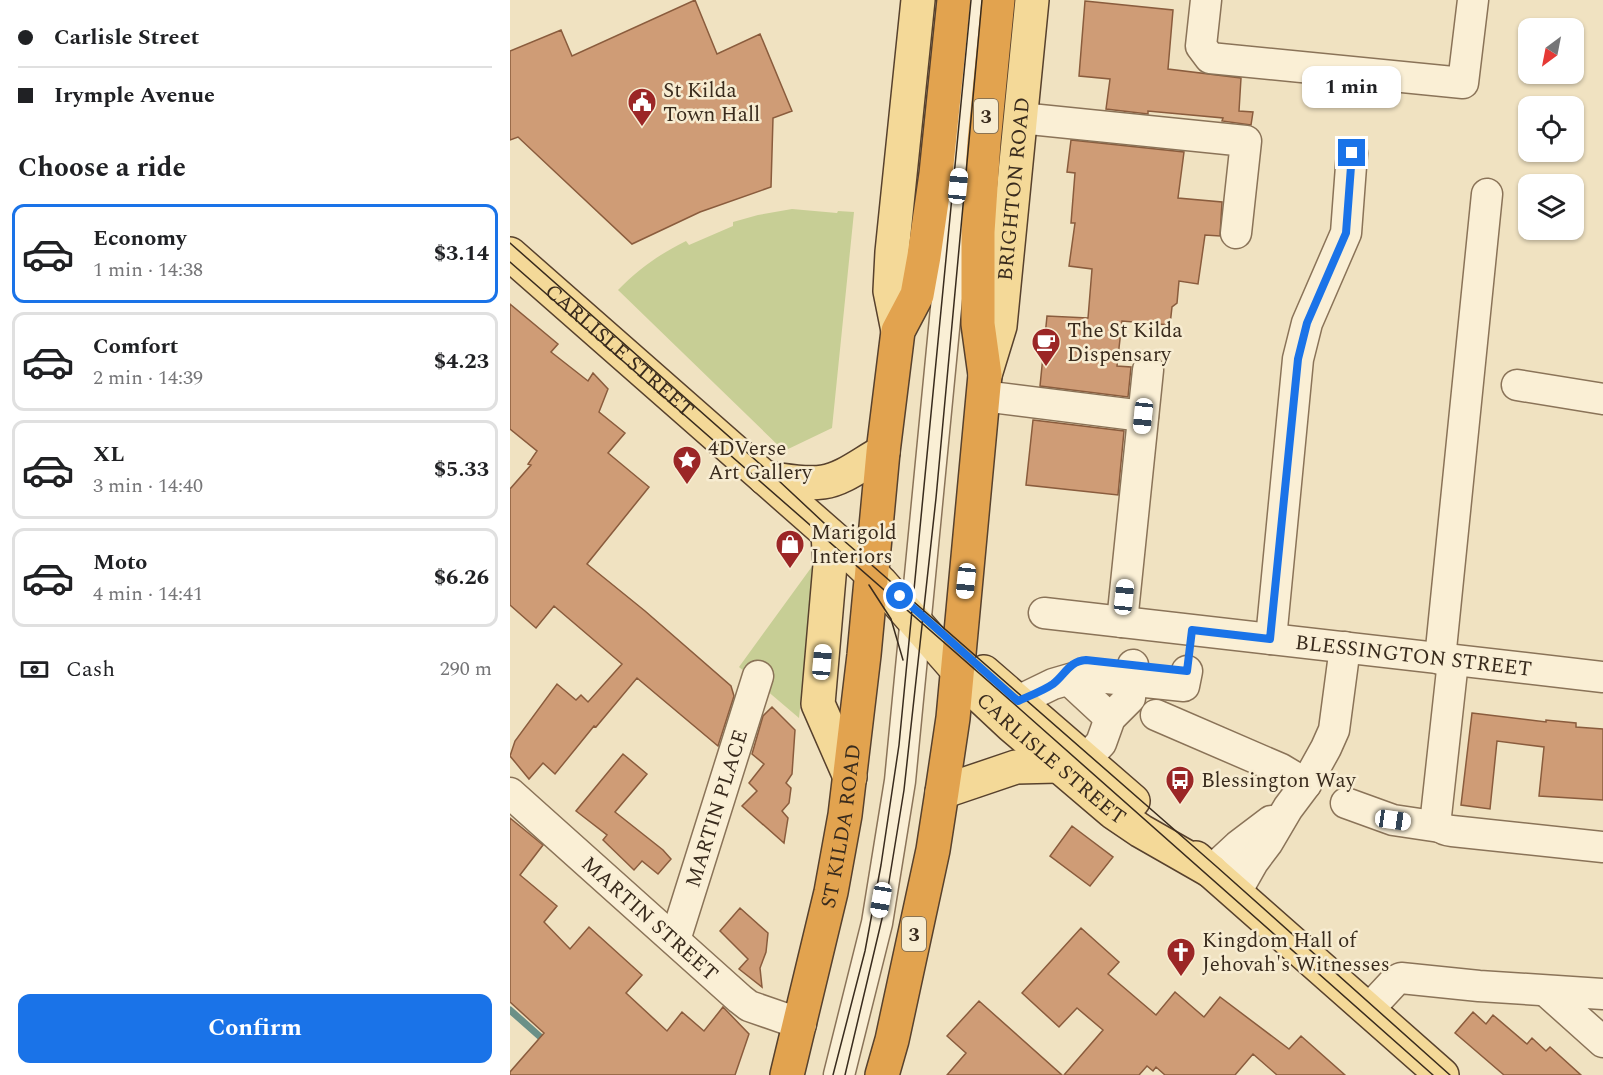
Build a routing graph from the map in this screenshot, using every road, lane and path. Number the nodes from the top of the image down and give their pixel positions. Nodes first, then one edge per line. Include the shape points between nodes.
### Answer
1 (918, 0) edge
2 (954, 0) edge
3 (976, 0) edge
4 (998, 0) edge
5 (1032, 0) edge
6 (1206, 0) edge
7 (1473, 0) edge
8 (1020, 118) junction
9 (1352, 153) dead end
10 (901, 172) junction
11 (936, 174) junction
12 (1015, 178) junction
13 (1487, 194) dead end
14 (978, 232) junction
15 (1236, 233) dead end
16 (510, 254) edge
17 (898, 331) junction
18 (1148, 370) dead end
19 (984, 385) junction
20 (1517, 385) dead end
21 (1603, 399) edge
22 (1143, 416) junction
23 (882, 452) junction
24 (765, 478) junction
25 (828, 534) junction
26 (869, 571) junction
27 (1044, 613) dead end
28 (917, 618) junction
29 (1122, 622) junction
30 (1192, 630) junction
31 (1270, 639) junction
32 (1345, 647) junction
33 (958, 660) junction
34 (1447, 660) junction
35 (758, 676) dead end
36 (1603, 677) edge
37 (1070, 680) junction
38 (1124, 693) junction
39 (1018, 701) junction
40 (1156, 715) dead end
41 (1071, 763) junction
42 (850, 777) junction
43 (1306, 784) junction
44 (942, 792) junction
45 (510, 793) edge
46 (1346, 803) dead end
47 (1288, 808) junction
48 (1440, 827) junction
49 (1603, 847) edge
50 (1211, 871) junction
51 (1236, 892) junction
52 (675, 940) junction
53 (1546, 991) junction
54 (1603, 994) edge
55 (1368, 1010) junction
56 (801, 1024) junction
57 (1603, 1042) edge
58 (787, 1075) edge
59 (839, 1075) edge
60 (882, 1075) edge
61 (1442, 1075) edge

1 - 10 main road
2 - 11 highway, 3
3 - 28 street
4 - 14 highway, BRIGHTON ROAD / 3
5 - 8 main road, BRIGHTON ROAD
6 - 7 street via 1201,46 1210,58 1463,83
8 - 12 main road, BRIGHTON ROAD
8 - 15 street via 1246,141
9 - 31 street via 1346,233 1307,323 1298,359
10 - 11 main road
10 - 17 main road via 890,291
11 - 17 highway, 3 via 916,295
12 - 14 main road
12 - 19 main road, BRIGHTON ROAD via 1000,326
13 - 34 street
14 - 19 highway, BRIGHTON ROAD / 3 via 978,324
16 - 24 main road, CARLISLE STREET
17 - 23 highway, 3
18 - 22 street
19 - 22 street
19 - 33 highway, BRIGHTON ROAD / 3
20 - 21 street
22 - 29 street
23 - 24 main road via 826,482
23 - 26 highway, 3
24 - 25 main road, CARLISLE STREET
25 - 26 main road, CARLISLE STREET
25 - 42 main road via 830,565 818,704
26 - 28 main road, CARLISLE STREET
26 - 42 highway, ST KILDA ROAD / 3
27 - 29 street, BLESSINGTON STREET
28 - 33 main road, CARLISLE STREET
28 - 59 street via 889,854 877,922
29 - 30 street, BLESSINGTON STREET
30 - 31 street, BLESSINGTON STREET
30 - 38 street via 1187,671
31 - 32 street, BLESSINGTON STREET
32 - 34 street, BLESSINGTON STREET
32 - 43 street via 1334,730
33 - 39 main road, CARLISLE STREET
33 - 41 main road, CARLISLE STREET via 991,707
33 - 44 highway, 3
34 - 36 street, BLESSINGTON STREET
34 - 48 street via 1436,816
35 - 52 street, MARTIN PLACE
37 - 38 street
37 - 38 street via 1071,665 1078,660
37 - 39 street
38 - 41 street via 1101,743
39 - 41 main road, CARLISLE STREET
40 - 43 street via 1281,769
41 - 44 main road via 1016,767
41 - 50 main road, CARLISLE STREET via 1128,823
42 - 56 highway, ST KILDA ROAD / 3 via 831,892
43 - 47 street
44 - 60 highway, 3 via 933,850
45 - 52 street, MARTIN STREET
46 - 48 street via 1393,820
47 - 50 street
47 - 51 street
48 - 49 street
50 - 51 main road, CARLISLE STREET
51 - 55 main road, CARLISLE STREET
52 - 56 street, MARTIN STREET via 749,1006
53 - 54 street
53 - 55 street via 1401,978
53 - 57 street
55 - 61 main road, CARLISLE STREET
56 - 58 highway, ST KILDA ROAD / 3

